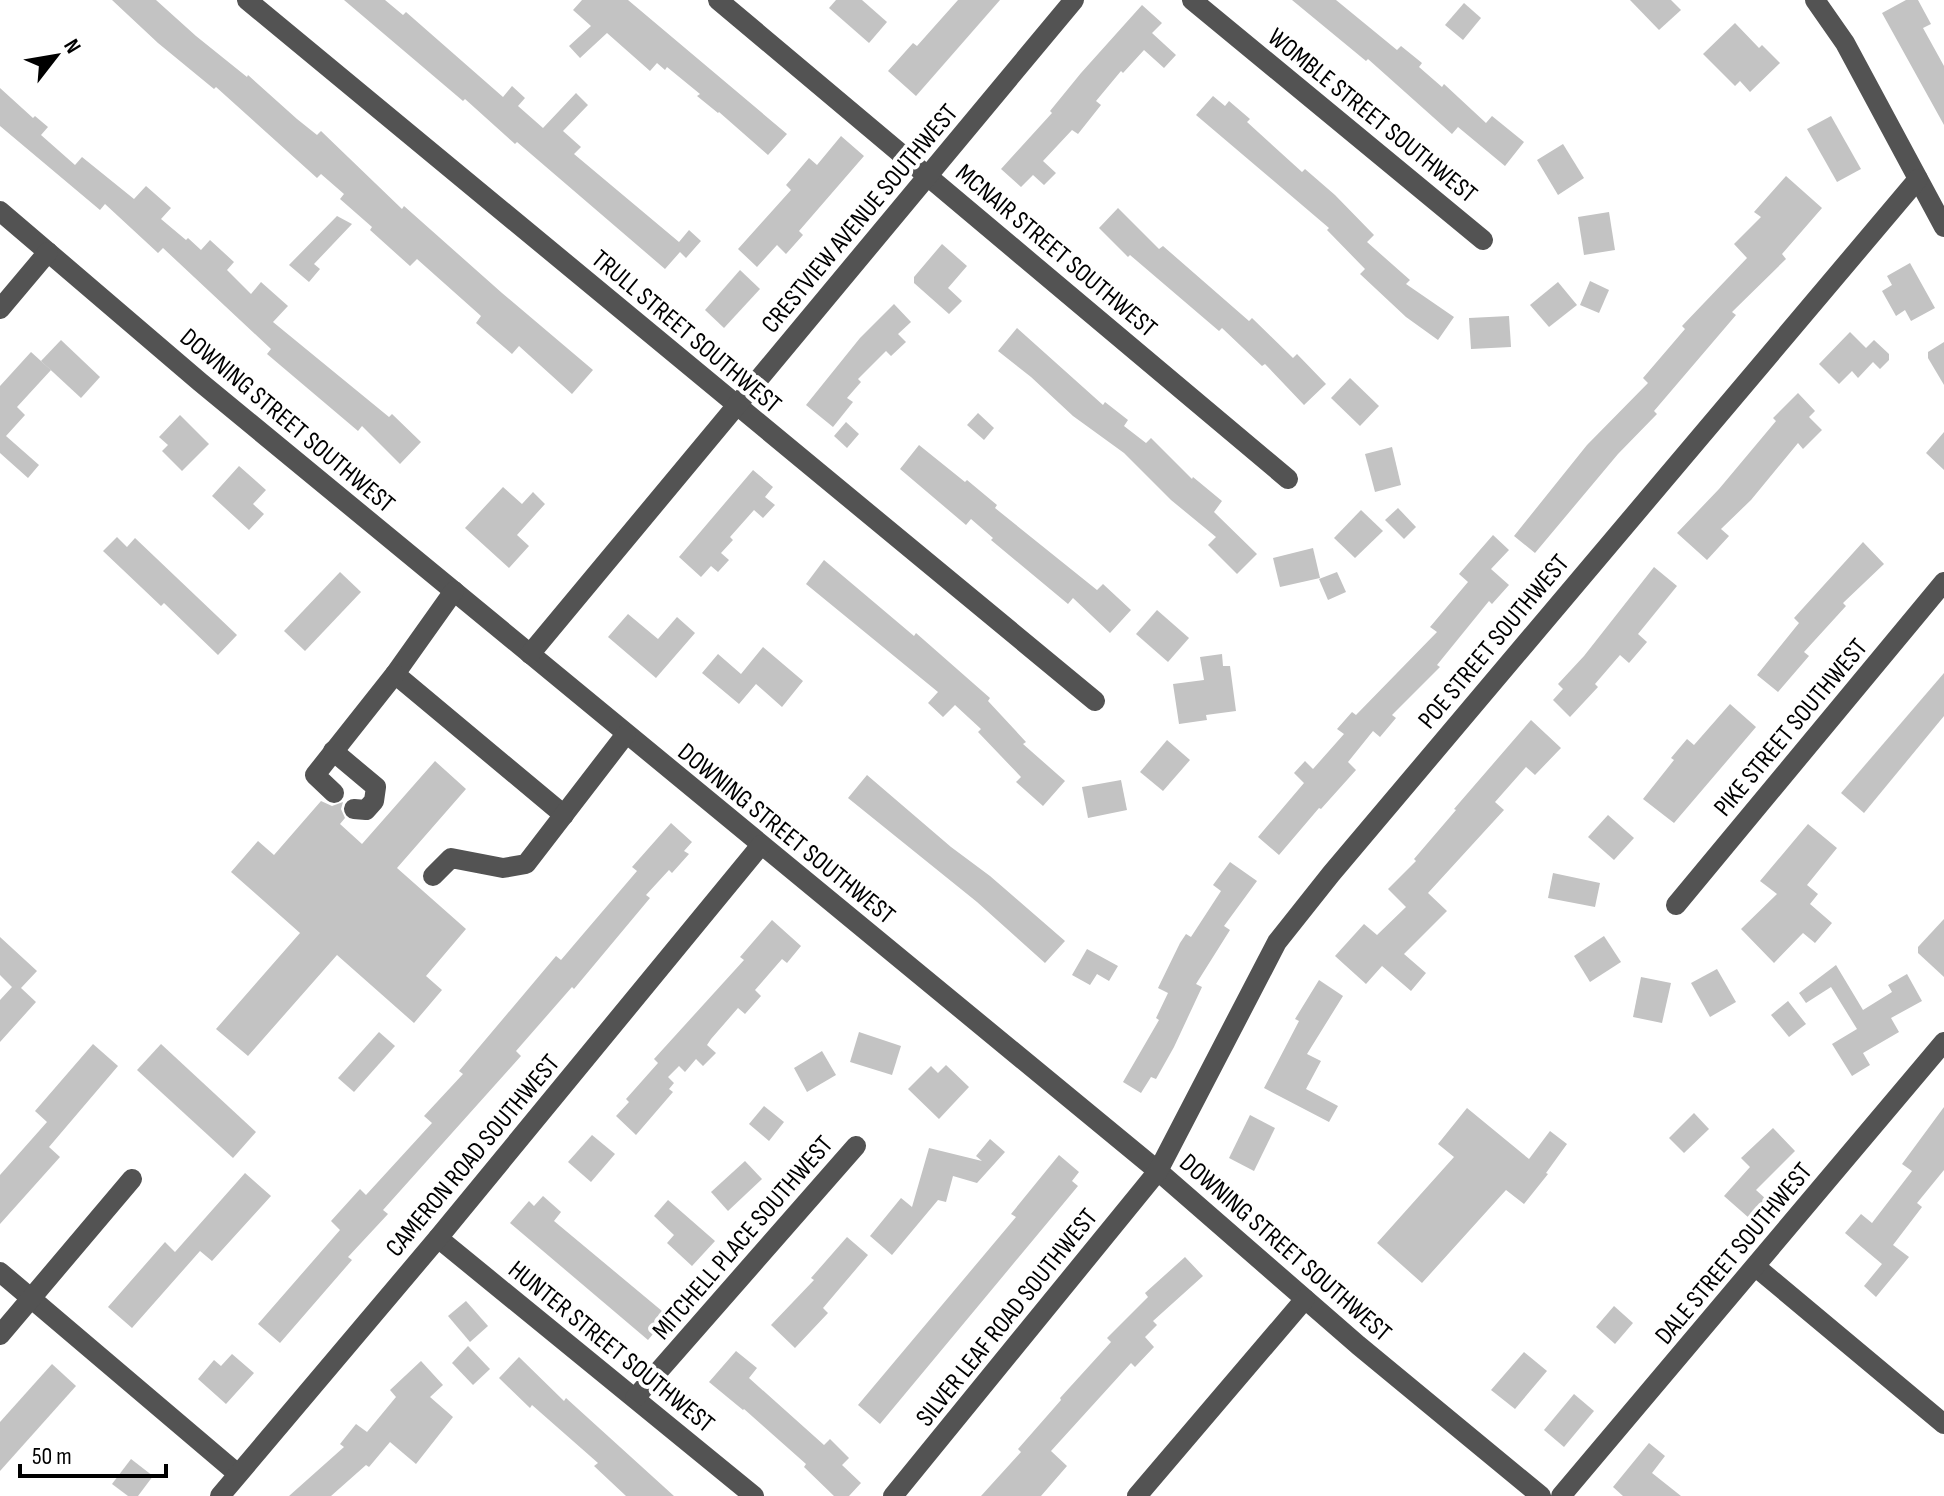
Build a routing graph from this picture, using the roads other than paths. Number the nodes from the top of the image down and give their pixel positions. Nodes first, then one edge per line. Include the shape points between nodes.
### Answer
1 (247, 0) edge
2 (718, 0) edge
3 (1074, 0) edge
4 (1192, 0) edge
5 (1815, 0) edge
6 (927, 176) junction
7 (1918, 179) junction
8 (0, 211) edge
9 (1944, 227) edge
10 (1483, 240) dead end
11 (48, 252) junction
12 (0, 309) edge
13 (736, 406) junction
14 (1288, 479) dead end
15 (1944, 582) edge
16 (454, 591) junction
17 (530, 654) junction
18 (395, 674) junction
19 (1095, 701) dead end
20 (626, 734) junction
21 (333, 751) junction
22 (334, 793) dead end
23 (354, 809) dead end
24 (564, 815) junction
25 (761, 845) junction
26 (433, 876) dead end
27 (1676, 905) dead end
28 (1944, 1042) edge
29 (856, 1146) dead end
30 (1158, 1171) junction
31 (132, 1179) dead end
32 (438, 1238) junction
33 (1756, 1267) junction
34 (0, 1272) edge
35 (31, 1298) junction
36 (1305, 1299) junction
37 (0, 1335) edge
38 (635, 1398) junction
39 (1944, 1424) edge
40 (238, 1474) junction
41 (220, 1496) edge
42 (754, 1496) edge
43 (893, 1496) edge
44 (1137, 1496) edge
45 (1541, 1496) edge
46 (1561, 1496) edge

1 - 13 street, TRULL STREET SOUTHWEST
2 - 6 street, MCNAIR STREET SOUTHWEST
3 - 6 street, CRESTVIEW AVENUE SOUTHWEST
4 - 10 street, WOMBLE STREET SOUTHWEST
5 - 7 street via 1845,43
6 - 13 street, CRESTVIEW AVENUE SOUTHWEST
6 - 14 street, MCNAIR STREET SOUTHWEST
7 - 9 street
7 - 30 street, POE STREET SOUTHWEST via 1277,942
8 - 11 street, DOWNING STREET SOUTHWEST
11 - 12 street
11 - 16 street, DOWNING STREET SOUTHWEST
13 - 17 street, CRESTVIEW AVENUE SOUTHWEST
13 - 19 street, TRULL STREET SOUTHWEST
15 - 27 street, PIKE STREET SOUTHWEST
16 - 17 street, DOWNING STREET SOUTHWEST
16 - 18 street
17 - 20 street, DOWNING STREET SOUTHWEST
18 - 21 street
18 - 24 street
20 - 24 street
20 - 25 street, DOWNING STREET SOUTHWEST
21 - 22 street via 315,775
21 - 23 street via 376,787 366,810
24 - 26 street via 526,864 503,868 451,858
25 - 30 street, DOWNING STREET SOUTHWEST
25 - 32 street, CAMERON ROAD SOUTHWEST
28 - 33 street, DALE STREET SOUTHWEST
29 - 38 street, MITCHELL PLACE SOUTHWEST
30 - 36 street, DOWNING STREET SOUTHWEST
30 - 43 street, SILVER LEAF ROAD SOUTHWEST
31 - 35 street
32 - 38 street, HUNTER STREET SOUTHWEST
32 - 40 street, CAMERON ROAD SOUTHWEST
33 - 39 street
33 - 46 street, DALE STREET SOUTHWEST
34 - 35 street
35 - 37 street
35 - 40 street
36 - 44 street
36 - 45 street, DOWNING STREET SOUTHWEST
38 - 42 street, HUNTER STREET SOUTHWEST
40 - 41 street, CAMERON ROAD SOUTHWEST

